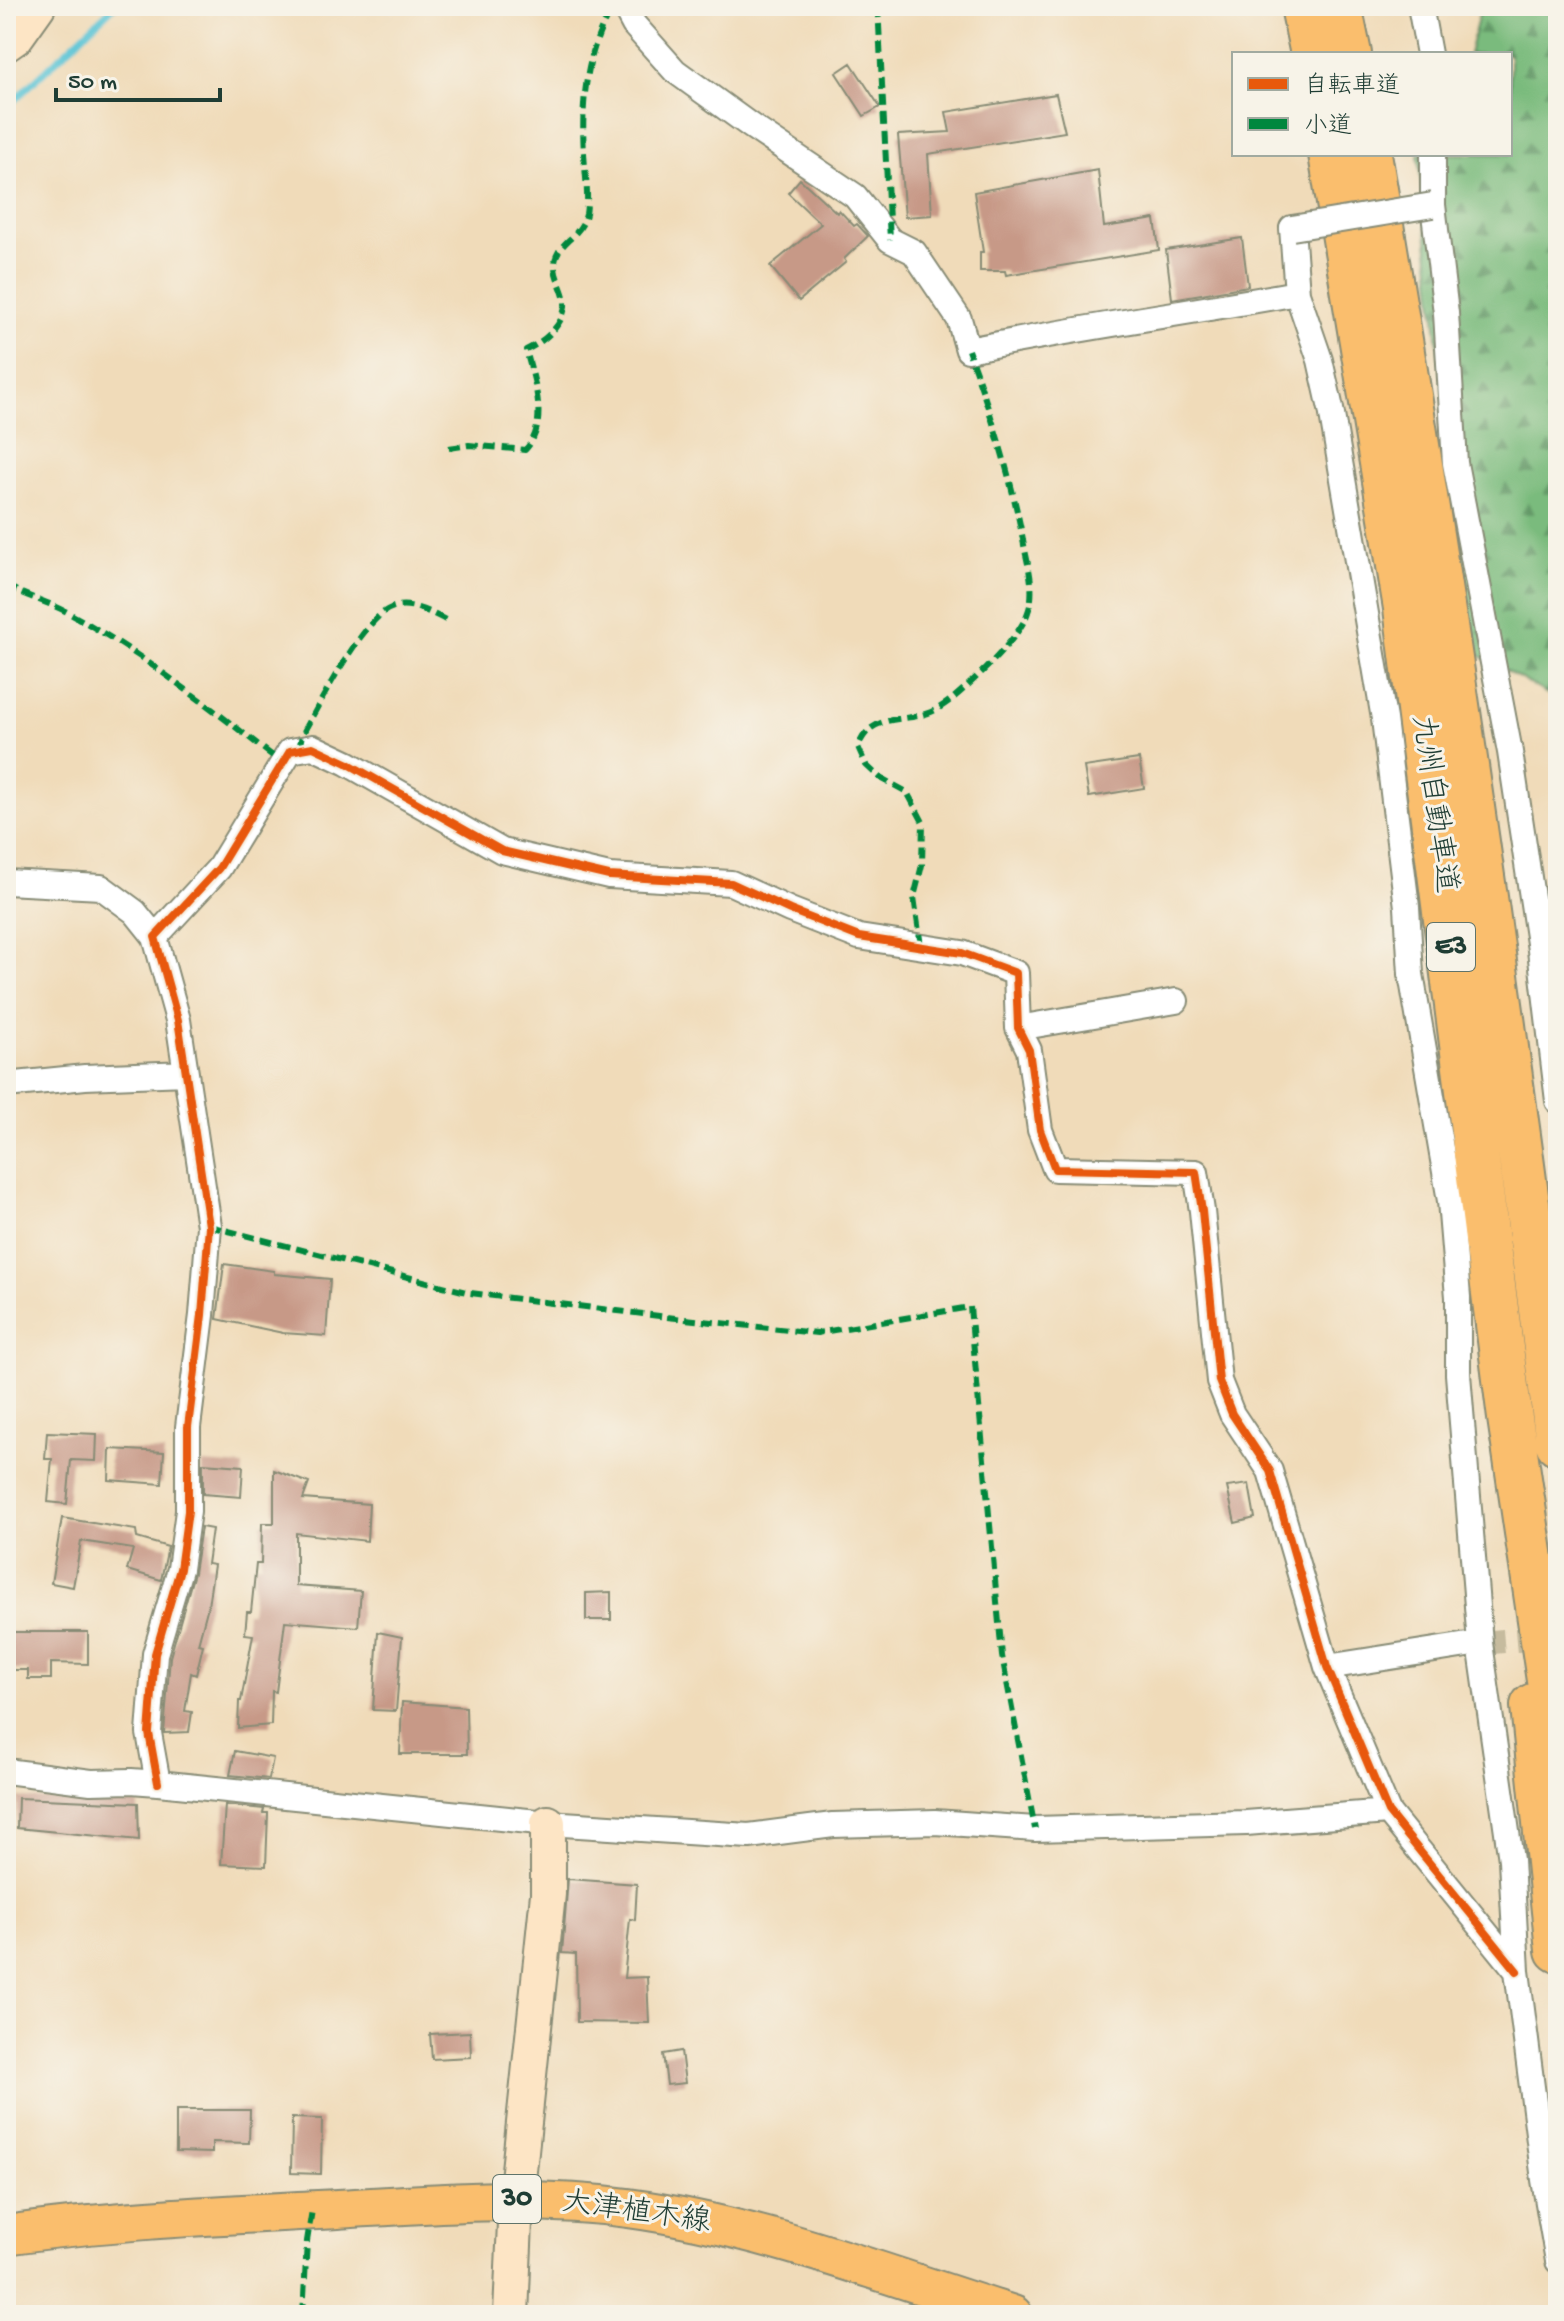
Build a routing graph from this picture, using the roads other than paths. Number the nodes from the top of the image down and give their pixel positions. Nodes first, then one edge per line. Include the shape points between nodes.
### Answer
1 (38, 6) edge
2 (624, 6) edge
3 (1303, 6) edge
4 (1339, 6) edge
5 (1420, 6) edge
6 (6, 44) edge
7 (1313, 52) edge
8 (1349, 52) edge
9 (1429, 52) edge
10 (1331, 156) edge
11 (1369, 156) edge
12 (1433, 156) edge
13 (1433, 205) junction
14 (1297, 293) junction
15 (6, 882) edge
16 (155, 937) junction
17 (1176, 1001) dead end
18 (1018, 1028) junction
19 (186, 1073) junction
20 (6, 1085) edge
21 (1558, 1101) edge
22 (1522, 1156) junction
23 (1558, 1310) edge
24 (1510, 1418) junction
25 (1558, 1443) edge
26 (1480, 1643) junction
27 (1327, 1667) junction
28 (1558, 1741) edge
29 (6, 1771) edge
30 (158, 1783) junction
31 (1388, 1812) junction
32 (548, 1823) junction
33 (1558, 1950) edge
34 (1517, 1971) junction
35 (516, 2199) junction
36 (6, 2235) edge
37 (1558, 2261) edge
38 (511, 2315) edge
39 (1013, 2315) edge

1 - 6 street
2 - 14 street via 675,71 855,196 890,240 914,252 959,319 968,350
3 - 7 highway
4 - 8 highway
5 - 9 street
10 - 24 highway, 九州自動車道 / E3 via 1406,608
11 - 22 highway, 九州自動車道 / E3
12 - 13 street
13 - 14 street, bridge via 1292,228
13 - 21 street via 1455,463 1510,752
14 - 26 street via 1331,409 1379,688 1411,974 1450,1201
15 - 16 street via 101,887 135,912
16 - 18 street via 219,868 290,751 313,747 502,851 609,876 731,883 859,937 962,953 1016,973
16 - 19 street
17 - 18 street
18 - 27 street via 1029,1050 1040,1130 1055,1169 1196,1172 1219,1381 1232,1414 1270,1471
19 - 20 street
19 - 30 street via 209,1226 188,1427 188,1511 180,1569 155,1654 149,1733
22 - 23 highway
22 - 25 highway, 九州自動車道 / E3
24 - 28 highway, 九州自動車道 / E3
24 - 33 highway via 1513,1531
26 - 27 street
26 - 34 street via 1511,1860
27 - 31 street
29 - 30 street via 91,1782
30 - 32 street
31 - 32 street via 1246,1823 1035,1829 935,1822 833,1825 749,1836
31 - 34 street
32 - 35 street via 548,1894
34 - 37 street
35 - 36 main road, 大津植木線 / 30 via 127,2221
35 - 38 street
35 - 39 main road, 大津植木線 / 30 via 627,2208 707,2222 782,2240

